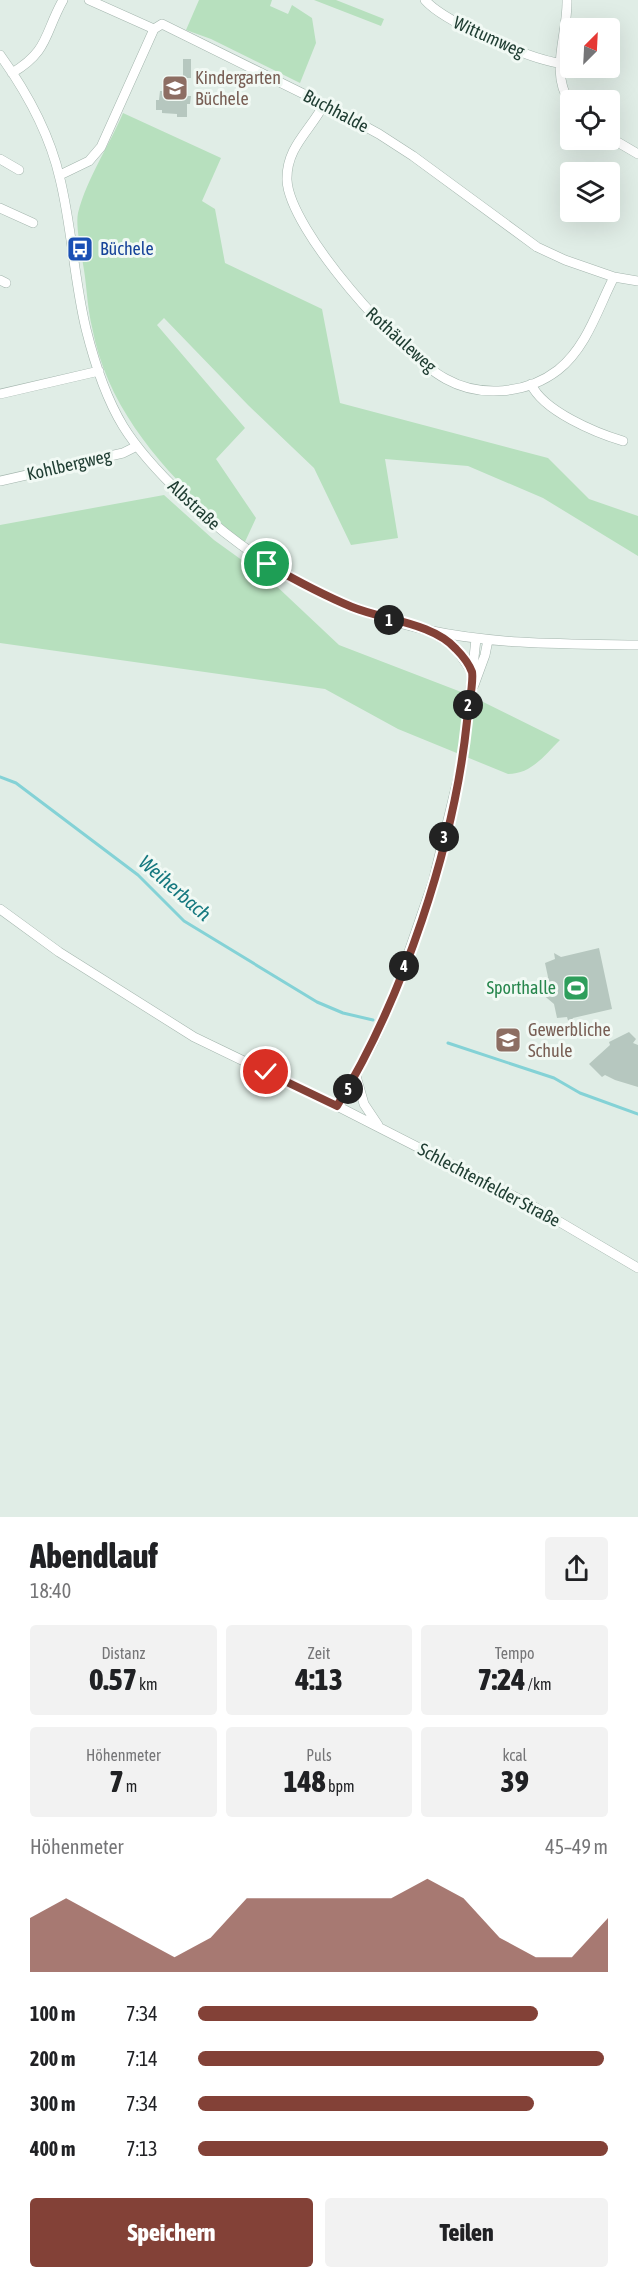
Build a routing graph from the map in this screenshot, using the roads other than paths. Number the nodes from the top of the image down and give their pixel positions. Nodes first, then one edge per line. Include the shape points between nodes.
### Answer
1 (63, 0) edge
2 (89, 0) edge
3 (425, 0) edge
4 (567, 0) edge
5 (154, 29) junction
6 (0, 55) edge
7 (559, 63) junction
8 (12, 73) junction
9 (564, 90) edge
10 (324, 104) junction
11 (620, 143) edge
12 (638, 154) edge
13 (0, 159) edge
14 (19, 170) dead end
15 (60, 175) junction
16 (0, 208) edge
17 (33, 223) dead end
18 (614, 277) junction
19 (638, 281) edge
20 (99, 371) junction
21 (531, 384) junction
22 (0, 394) edge
23 (623, 441) dead end
24 (137, 446) junction
25 (0, 481) edge
26 (428, 630) junction
27 (476, 639) junction
28 (488, 640) junction
29 (638, 645) edge
30 (472, 672) junction
31 (469, 695) junction
32 (0, 909) edge
33 (356, 1076) junction
34 (337, 1106) junction
35 (385, 1131) junction
36 (638, 1268) edge

1 - 8 street via 40,51 31,62
2 - 5 street
3 - 7 street, Wittumweg via 465,27
4 - 7 street
5 - 10 street, Buchhalde via 162,24 175,29
5 - 15 street via 101,147 89,161
6 - 8 street, Albstraße
7 - 9 street
8 - 15 street, Albstraße via 32,108
10 - 18 street, Buchhalde via 413,156 537,247
10 - 21 street, Rothäuleweg via 294,149 287,182 295,206 338,274 384,327 446,379 497,391
11 - 12 street
13 - 14 street
15 - 20 street, Albstraße via 86,329
16 - 17 street
18 - 19 street, Buchhalde
18 - 21 street, Rothäuleweg via 592,325 573,354 558,369
20 - 22 street
20 - 24 street, Albstraße via 119,418
21 - 23 street via 542,400 574,421
24 - 25 street, Kohlbergweg via 123,453
24 - 26 street, Albstraße via 214,526 267,564 353,608
26 - 27 street, Albstraße
26 - 30 street via 454,646
27 - 28 street, Albstraße
27 - 30 street
28 - 29 street, Albstraße
28 - 31 street
30 - 31 street
31 - 33 street via 463,758 433,882 393,998
32 - 34 street, Schlechtenfelder Straße via 59,952 194,1037
33 - 34 street
33 - 35 street via 364,1104
34 - 35 street, Schlechtenfelder Straße
35 - 36 street, Schlechtenfelder Straße via 531,1205

